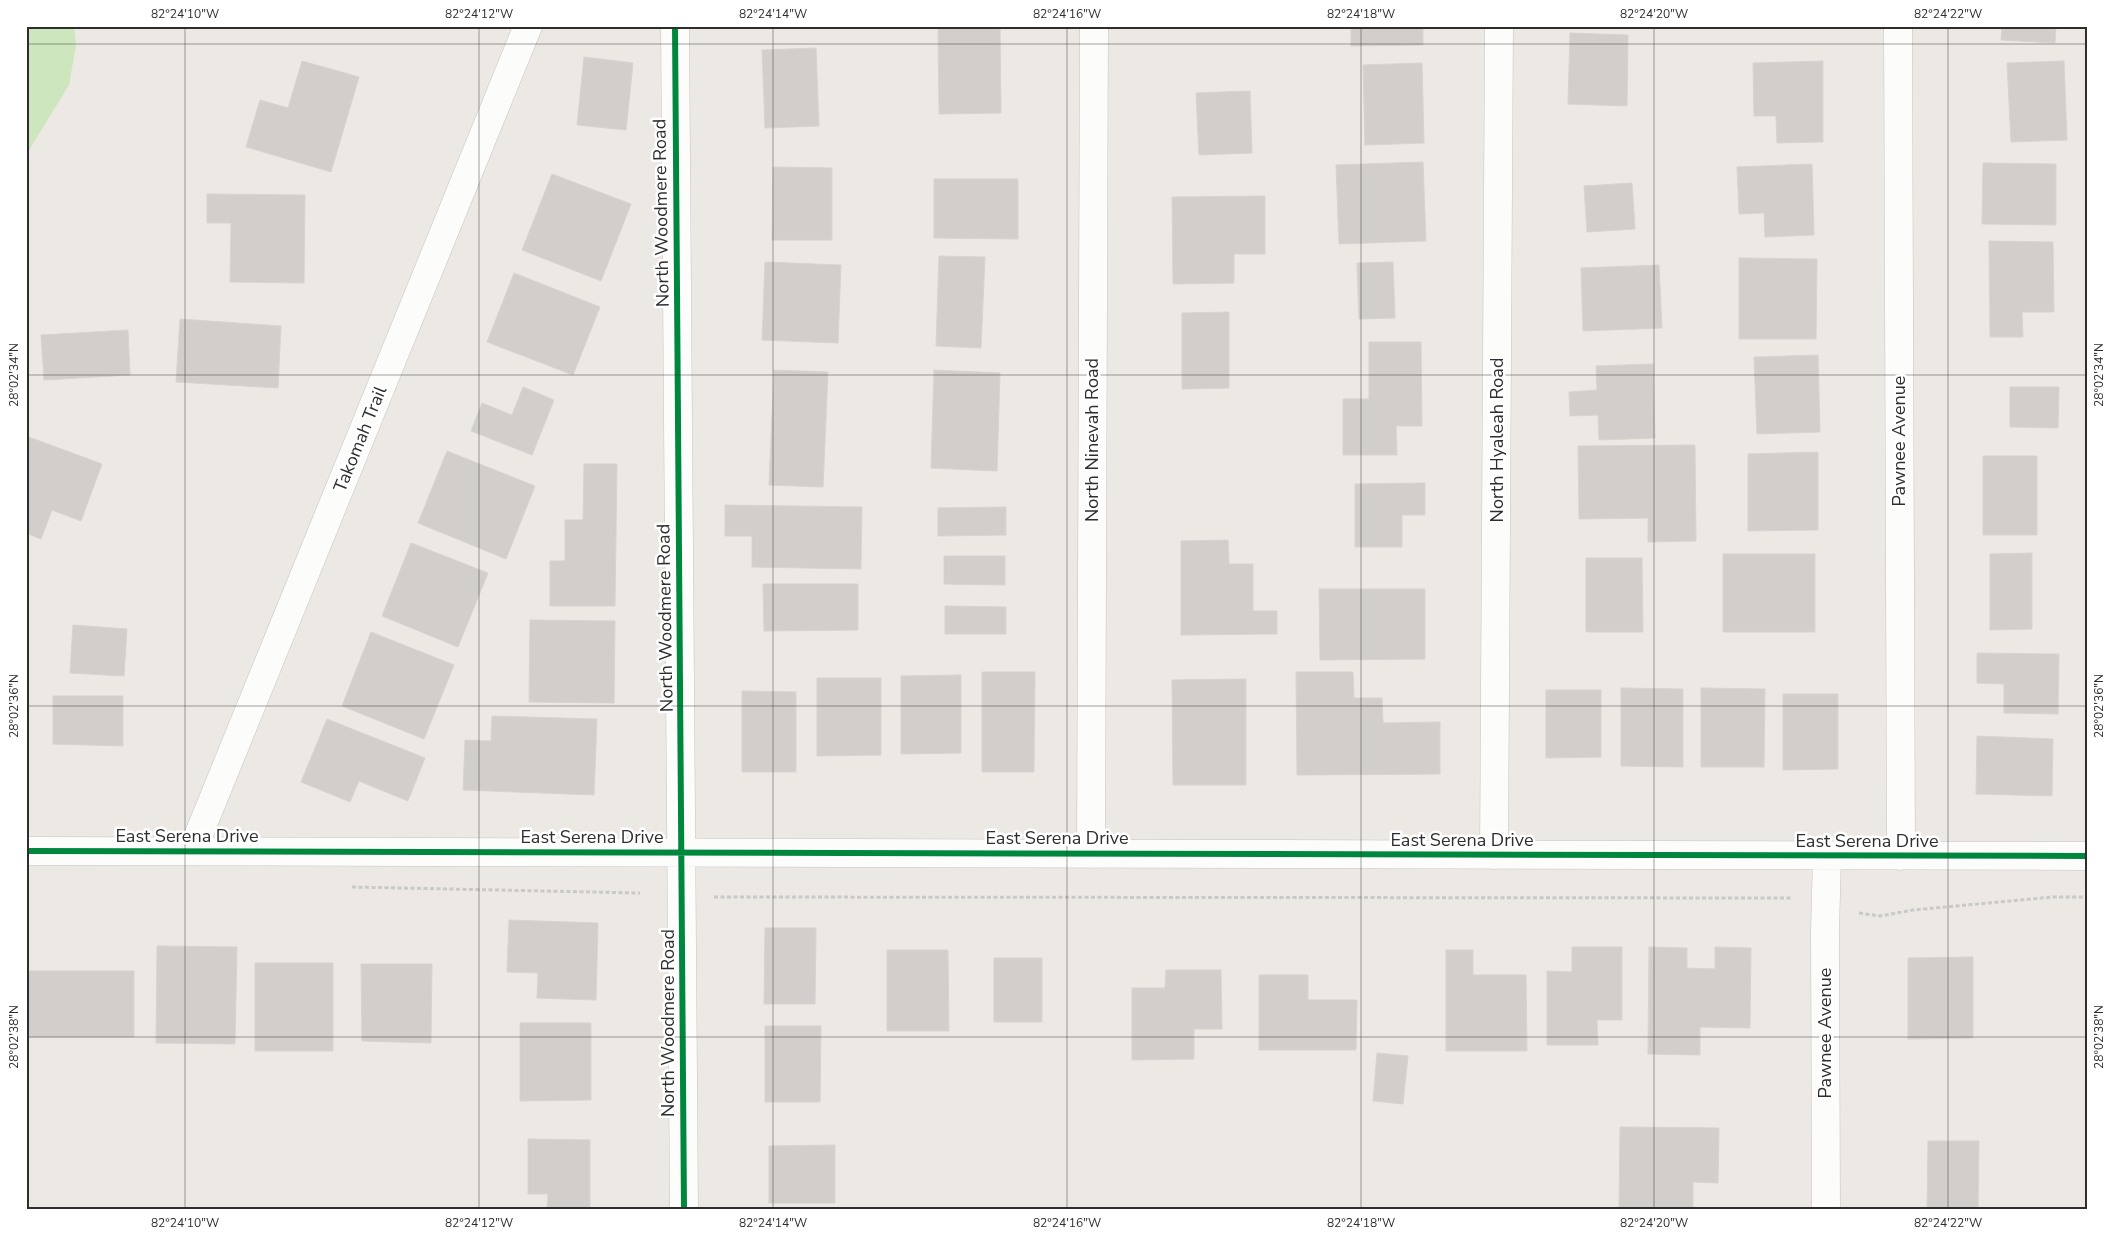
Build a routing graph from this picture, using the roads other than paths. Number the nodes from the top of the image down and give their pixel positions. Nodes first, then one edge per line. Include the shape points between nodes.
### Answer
1 (528, 26) edge
2 (674, 26) edge
3 (1094, 26) edge
4 (1499, 26) edge
5 (1898, 26) edge
6 (26, 851) edge
7 (192, 851) junction
8 (682, 852) junction
9 (1091, 854) junction
10 (1494, 855) junction
11 (1827, 856) junction
12 (1901, 856) junction
13 (2087, 856) edge
14 (684, 1210) edge
15 (1826, 1210) edge

1 - 7 street, Takomah Trail
2 - 8 street, North Woodmere Road
3 - 9 street, North Ninevah Road
4 - 10 street, North Hyaleah Road
5 - 12 street, Pawnee Avenue
6 - 7 street, East Serena Drive
7 - 8 street, East Serena Drive
8 - 9 street, East Serena Drive
8 - 14 street, North Woodmere Road
9 - 10 street, East Serena Drive
10 - 11 street, East Serena Drive
11 - 12 street, East Serena Drive
11 - 15 street, Pawnee Avenue
12 - 13 street, East Serena Drive

